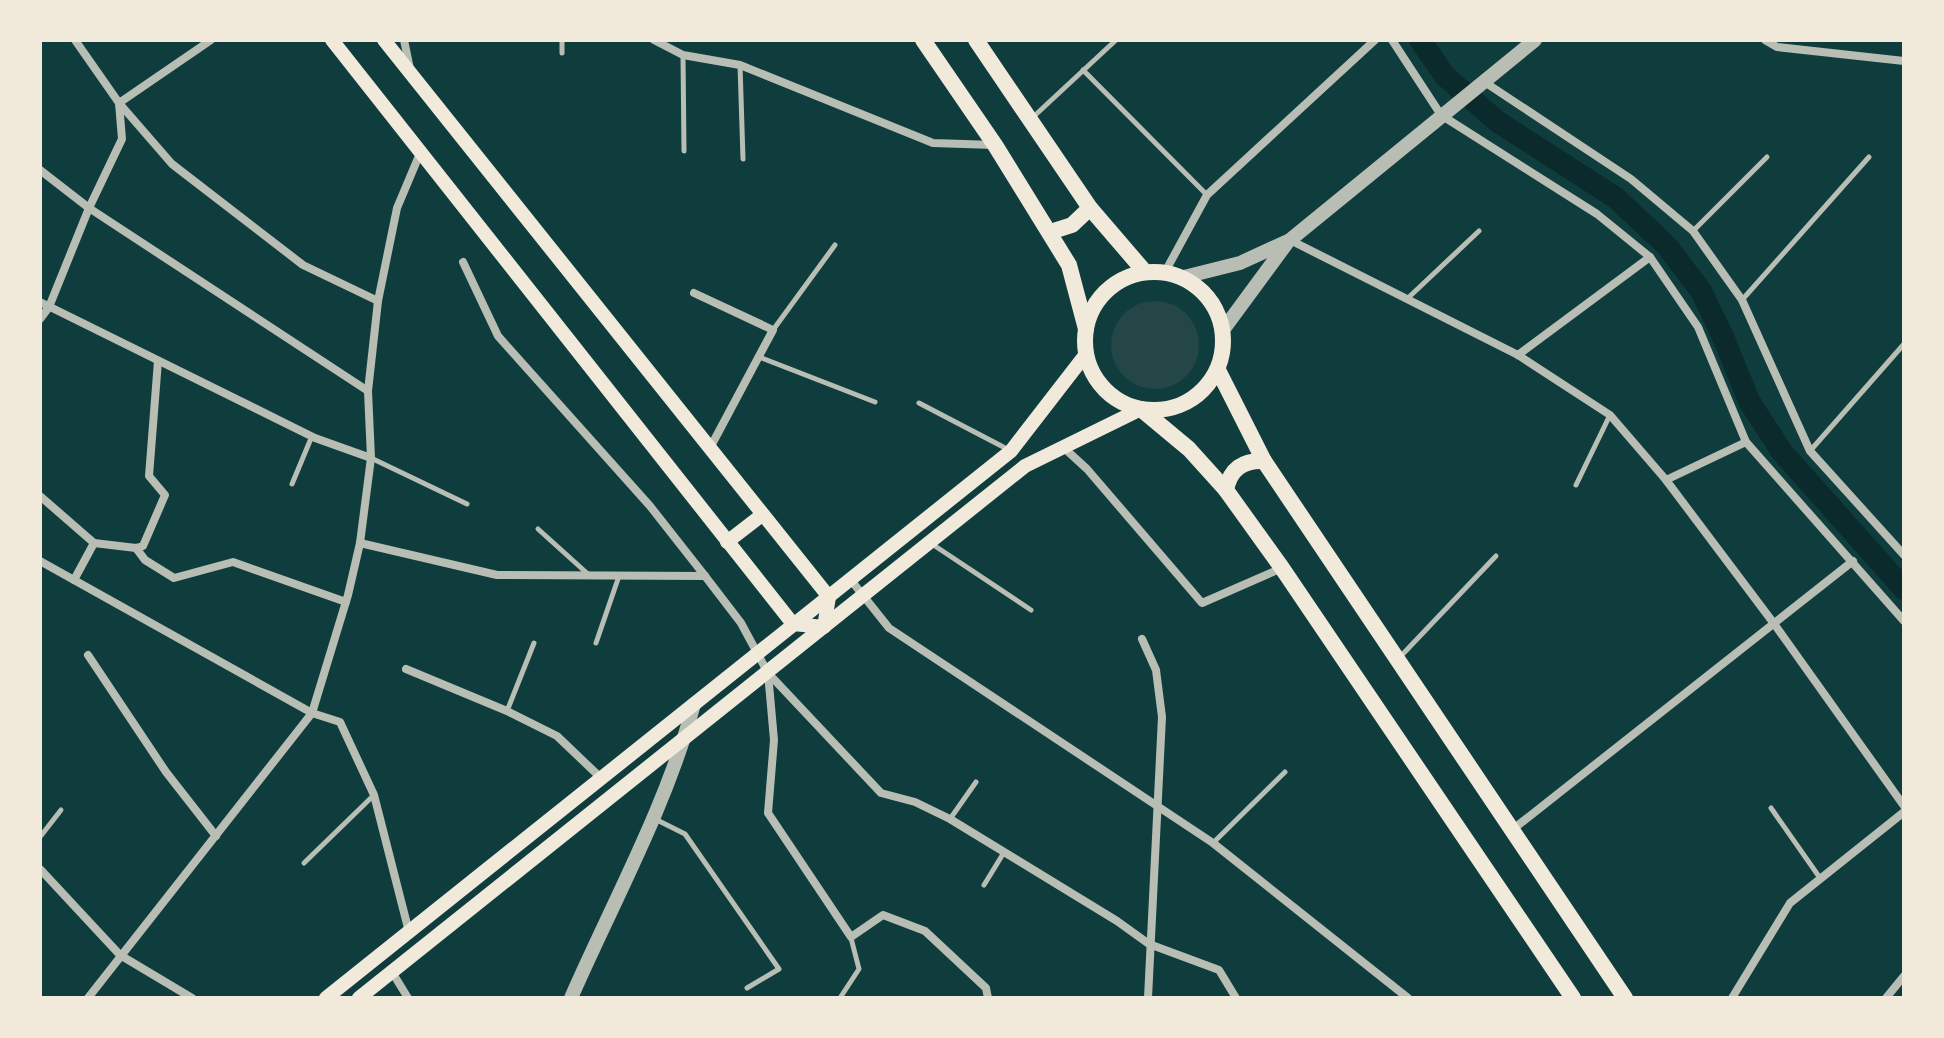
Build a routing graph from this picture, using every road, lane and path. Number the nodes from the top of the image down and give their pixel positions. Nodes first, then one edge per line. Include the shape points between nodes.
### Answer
1 (75, 40) edge
2 (211, 40) edge
3 (332, 40) edge
4 (384, 40) edge
5 (404, 40) edge
6 (562, 40) edge
7 (654, 40) edge
8 (923, 40) edge
9 (976, 40) edge
10 (1116, 40) edge
11 (1375, 40) edge
12 (1392, 40) edge
13 (1765, 40) edge
14 (1525, 43) edge
15 (562, 53) dead end
16 (683, 55) junction
17 (1904, 61) edge
18 (740, 65) junction
19 (1083, 70) junction
20 (411, 74) junction
21 (1482, 81) junction
22 (119, 103) junction
23 (1441, 115) junction
24 (1030, 120) junction
25 (995, 145) junction
26 (421, 151) junction
27 (684, 151) dead end
28 (1767, 157) dead end
29 (1869, 157) dead end
30 (743, 159) dead end
31 (40, 170) edge
32 (1207, 195) junction
33 (89, 208) junction
34 (1090, 208) junction
35 (1479, 231) dead end
36 (1693, 231) junction
37 (1050, 232) junction
38 (1285, 242) junction
39 (835, 245) dead end
40 (1650, 257) junction
41 (463, 262) dead end
42 (1145, 272) junction
43 (1165, 272) junction
44 (1184, 277) junction
45 (694, 293) dead end
46 (1408, 298) junction
47 (1742, 300) junction
48 (378, 301) junction
49 (44, 305) edge
50 (40, 319) edge
51 (1086, 329) junction
52 (773, 330) junction
53 (1223, 330) junction
54 (1904, 344) edge
55 (1086, 354) junction
56 (1518, 355) junction
57 (759, 357) junction
58 (158, 361) junction
59 (1218, 370) junction
60 (368, 391) junction
61 (875, 402) dead end
62 (919, 403) dead end
63 (1141, 409) junction
64 (1610, 415) junction
65 (312, 436) junction
66 (1746, 442) junction
67 (1063, 447) junction
68 (710, 449) junction
69 (1011, 451) junction
70 (1810, 451) junction
71 (371, 458) junction
72 (1264, 461) junction
73 (1666, 480) junction
74 (292, 484) dead end
75 (1576, 485) dead end
76 (1226, 490) junction
77 (40, 496) edge
78 (467, 504) dead end
79 (762, 515) junction
80 (538, 529) dead end
81 (727, 542) junction
82 (929, 542) junction
83 (94, 543) junction
84 (360, 543) junction
85 (136, 548) junction
86 (1903, 552) edge
87 (1496, 556) dead end
88 (40, 561) edge
89 (1853, 561) junction
90 (1282, 568) junction
91 (590, 576) junction
92 (619, 576) junction
93 (705, 576) junction
94 (850, 579) junction
95 (74, 580) junction
96 (861, 596) junction
97 (829, 597) junction
98 (346, 602) junction
99 (1031, 610) dead end
100 (1904, 621) edge
101 (793, 624) junction
102 (1775, 625) junction
103 (824, 627) junction
104 (1142, 639) dead end
105 (534, 643) dead end
106 (596, 643) dead end
107 (759, 653) junction
108 (88, 655) dead end
109 (1398, 659) junction
110 (406, 669) dead end
111 (768, 673) junction
112 (694, 704) junction
113 (507, 711) junction
114 (312, 713) junction
115 (685, 737) junction
116 (1285, 772) dead end
117 (601, 778) junction
118 (976, 782) dead end
119 (374, 795) junction
120 (1159, 807) junction
121 (1771, 808) dead end
122 (1904, 809) edge
123 (61, 810) dead end
124 (655, 819) junction
125 (950, 819) junction
126 (1512, 830) junction
127 (216, 836) junction
128 (40, 837) edge
129 (1213, 843) junction
130 (1003, 854) junction
131 (304, 863) dead end
132 (40, 869) edge
133 (1820, 878) junction
134 (984, 885) dead end
135 (409, 932) junction
136 (851, 937) junction
137 (1149, 944) junction
138 (120, 955) junction
139 (392, 972) junction
140 (1904, 976) edge
141 (747, 988) dead end
142 (88, 998) edge
143 (192, 998) edge
144 (326, 998) edge
145 (359, 998) edge
146 (408, 998) edge
147 (571, 998) edge
148 (840, 998) edge
149 (988, 998) edge
150 (1148, 998) edge
151 (1236, 998) edge
152 (1408, 998) edge
153 (1573, 998) edge
154 (1625, 998) edge
155 (1732, 998) edge
156 (1886, 998) edge

1 - 22 street
2 - 22 street
3 - 26 main road
4 - 20 main road
5 - 20 street
6 - 15 lane
7 - 16 street
8 - 25 main road
9 - 24 main road
10 - 19 lane
11 - 32 street
12 - 23 street
13 - 17 street via 1777,47
14 - 21 street
16 - 18 street
16 - 27 lane
18 - 25 street via 933,143
18 - 30 lane
19 - 24 lane
19 - 32 lane
20 - 68 main road
21 - 23 street
21 - 36 street via 1631,179
22 - 33 street via 122,139
22 - 48 street via 172,164 303,265
23 - 38 street
23 - 40 street via 1597,214
24 - 34 main road
25 - 37 main road
26 - 48 street via 397,208
26 - 81 main road
28 - 36 lane
29 - 47 lane
31 - 33 street
32 - 43 street
33 - 49 street
33 - 60 street
34 - 37 main road via 1072,225
34 - 42 main road
35 - 46 lane
36 - 47 street
37 - 51 main road via 1069,265
38 - 44 street via 1240,263
38 - 46 street
38 - 53 street
39 - 52 lane
40 - 56 street
40 - 66 street via 1698,327
41 - 93 street via 498,336 650,506
42 - 43 main road
42 - 51 main road via 1128,276 1100,297
43 - 44 main road
44 - 53 main road via 1203,290
45 - 52 street
46 - 56 street
47 - 70 street
48 - 60 street
49 - 50 street
49 - 58 street
51 - 55 main road
52 - 57 street
53 - 59 main road
54 - 70 lane
55 - 63 main road via 1100,384 1125,404
55 - 69 main road
56 - 64 street
57 - 61 lane
57 - 68 street
58 - 65 street
58 - 85 street via 149,476 165,495 143,546
59 - 63 main road via 1186,402 1164,410
59 - 72 main road
60 - 71 street
62 - 69 lane
63 - 67 main road
63 - 76 main road via 1189,449
64 - 73 street
64 - 75 lane
65 - 71 street
65 - 74 lane
66 - 73 street
66 - 89 street
67 - 82 main road via 1025,466
67 - 90 street via 1202,603
68 - 79 main road
69 - 94 main road
70 - 86 street
71 - 78 lane
71 - 84 street
72 - 76 main road via 1239,466
72 - 109 main road
73 - 102 street
76 - 90 main road
77 - 83 street
79 - 81 main road
79 - 97 main road
80 - 91 lane
81 - 101 main road
82 - 96 main road
82 - 99 lane
83 - 85 street
83 - 95 street
84 - 91 street via 497,575
84 - 98 street
85 - 98 street via 174,578 233,562
87 - 109 lane
88 - 95 street
89 - 100 street
89 - 102 street
90 - 153 main road
91 - 92 street
92 - 93 street
92 - 106 lane
93 - 107 street
94 - 96 street
94 - 97 main road
95 - 114 street
96 - 103 main road
96 - 120 street via 889,628
97 - 101 main road
97 - 103 main road
98 - 114 street
101 - 103 main road
101 - 107 main road
102 - 122 street
102 - 126 street
103 - 111 main road
104 - 120 street via 1161,695
105 - 113 lane
107 - 111 street
107 - 112 main road
108 - 127 street
109 - 126 main road
110 - 113 street
111 - 115 main road
111 - 125 street via 881,793
111 - 136 street via 774,740 768,813
112 - 115 street
112 - 117 main road
113 - 117 street via 557,736
114 - 119 street via 340,722
114 - 127 street
115 - 124 street
115 - 139 main road
116 - 129 lane
117 - 135 main road
118 - 125 lane
119 - 131 lane
119 - 135 street
120 - 129 street
120 - 137 street
121 - 133 lane
122 - 133 street
123 - 128 lane
124 - 141 lane via 685,834 779,969
124 - 147 street
125 - 130 street
126 - 154 main road
127 - 138 street
129 - 152 street
130 - 134 lane
130 - 137 street
132 - 138 street
133 - 155 street via 1790,903
135 - 144 main road
136 - 148 lane via 859,969
136 - 149 street via 883,915 925,931 986,988
137 - 150 street
137 - 151 street via 1219,970
138 - 142 street
138 - 143 street
139 - 145 main road
139 - 146 street
140 - 156 street

